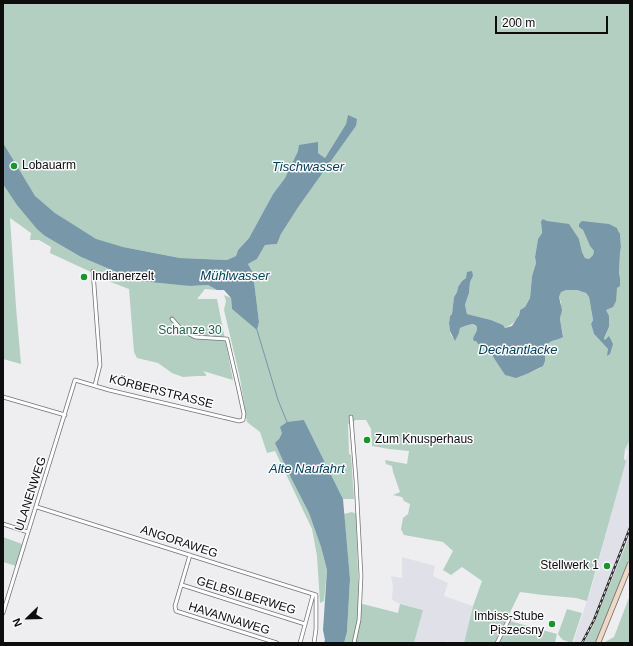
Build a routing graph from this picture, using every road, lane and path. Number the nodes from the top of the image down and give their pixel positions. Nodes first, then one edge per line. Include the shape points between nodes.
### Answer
1 (93, 271) dead end
2 (172, 320) dead end
3 (75, 380) joint
4 (96, 386) junction
5 (3, 397) edge
6 (65, 415) junction
7 (351, 417) dead end
8 (37, 507) junction
9 (3, 524) edge
10 (28, 532) junction
11 (190, 555) junction
12 (630, 564) edge
13 (182, 585) junction
14 (314, 595) junction
15 (176, 611) joint
16 (3, 613) edge
17 (509, 619) dead end
18 (305, 624) junction
19 (277, 643) edge
20 (300, 643) edge
21 (314, 643) edge
22 (354, 643) edge
23 (497, 643) edge
24 (598, 643) edge

1 - 4 street via 100,364
2 - 4 street, KÖRBERSTRASSE via 182,330 195,337 226,339 244,414 243,420
3 - 4 street, KÖRBERSTRASSE
3 - 6 street, ULANENWEG
5 - 6 street
6 - 8 street, ULANENWEG
7 - 22 street via 361,576 359,620
8 - 10 street, ULANENWEG
8 - 11 street, ANGORAWEG
9 - 10 street
10 - 16 street, ULANENWEG
11 - 13 street, GELBSILBERWEG
11 - 14 street, ANGORAWEG
12 - 24 street
13 - 15 street, GELBSILBERWEG via 175,606
13 - 18 street, GELBSILBERWEG
14 - 18 street
14 - 21 street
15 - 19 street, HAVANNAWEG
17 - 23 street
18 - 20 street

